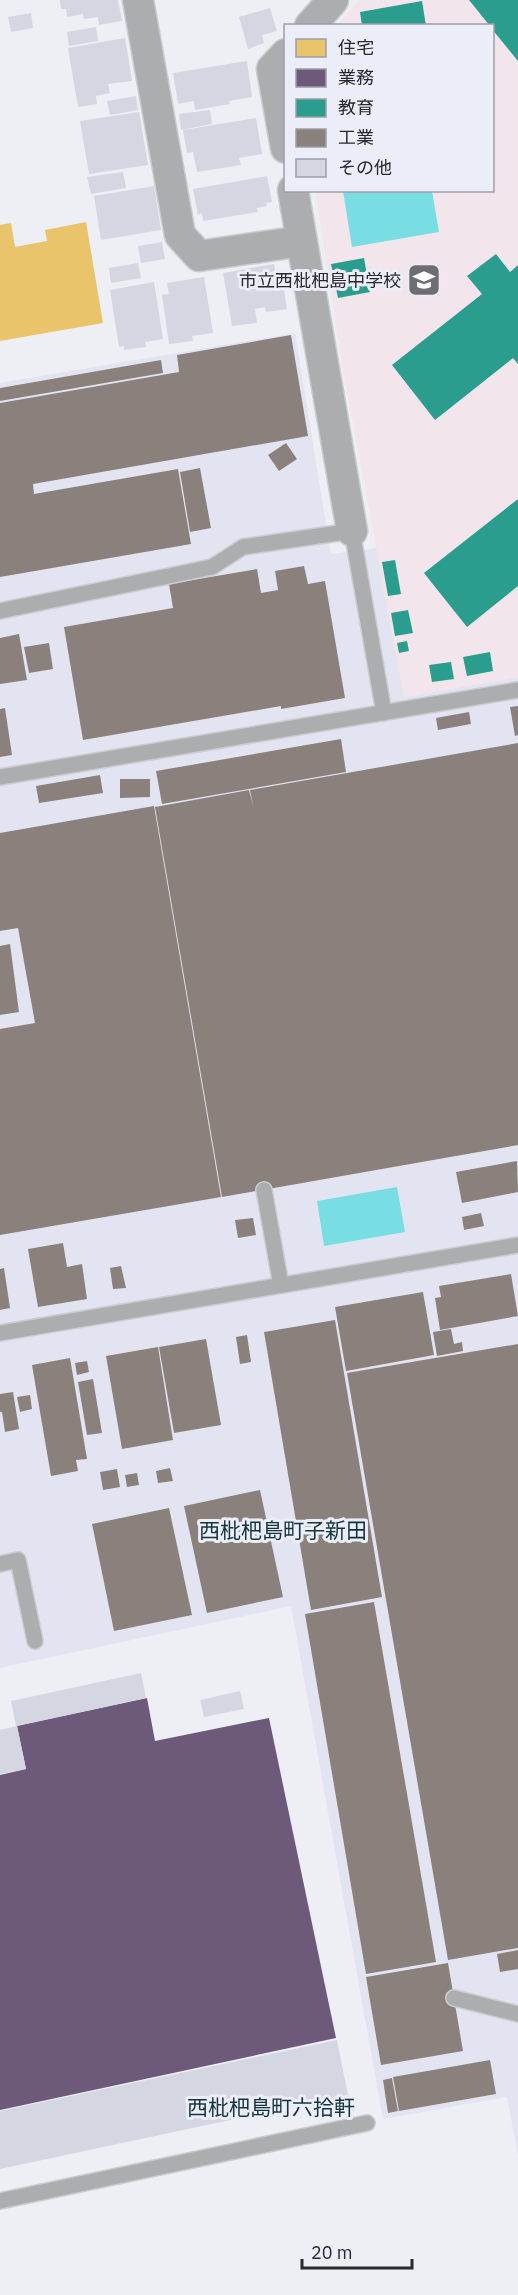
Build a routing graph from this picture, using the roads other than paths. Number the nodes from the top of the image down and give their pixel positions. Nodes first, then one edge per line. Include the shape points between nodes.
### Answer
1 (138, 0) edge
2 (333, 0) edge
3 (312, 24) edge
4 (284, 55) edge
5 (284, 142) edge
6 (293, 192) edge
7 (302, 241) junction
8 (352, 531) junction
9 (0, 610) edge
10 (518, 690) edge
11 (384, 713) junction
12 (0, 777) edge
13 (264, 1190) dead end
14 (518, 1245) edge
15 (281, 1285) junction
16 (0, 1333) edge
17 (0, 1564) edge
18 (35, 1641) dead end
19 (454, 1998) dead end
20 (518, 2014) edge
21 (367, 2123) dead end
22 (0, 2201) edge

1 - 7 street via 180,235 199,256
2 - 3 street
4 - 5 street via 272,69
6 - 7 street
7 - 8 street
8 - 9 lane via 243,547 212,567
8 - 11 lane
10 - 11 lane
11 - 12 lane
13 - 15 lane
14 - 15 lane
15 - 16 lane
17 - 18 lane via 18,1560
19 - 20 lane
21 - 22 lane

